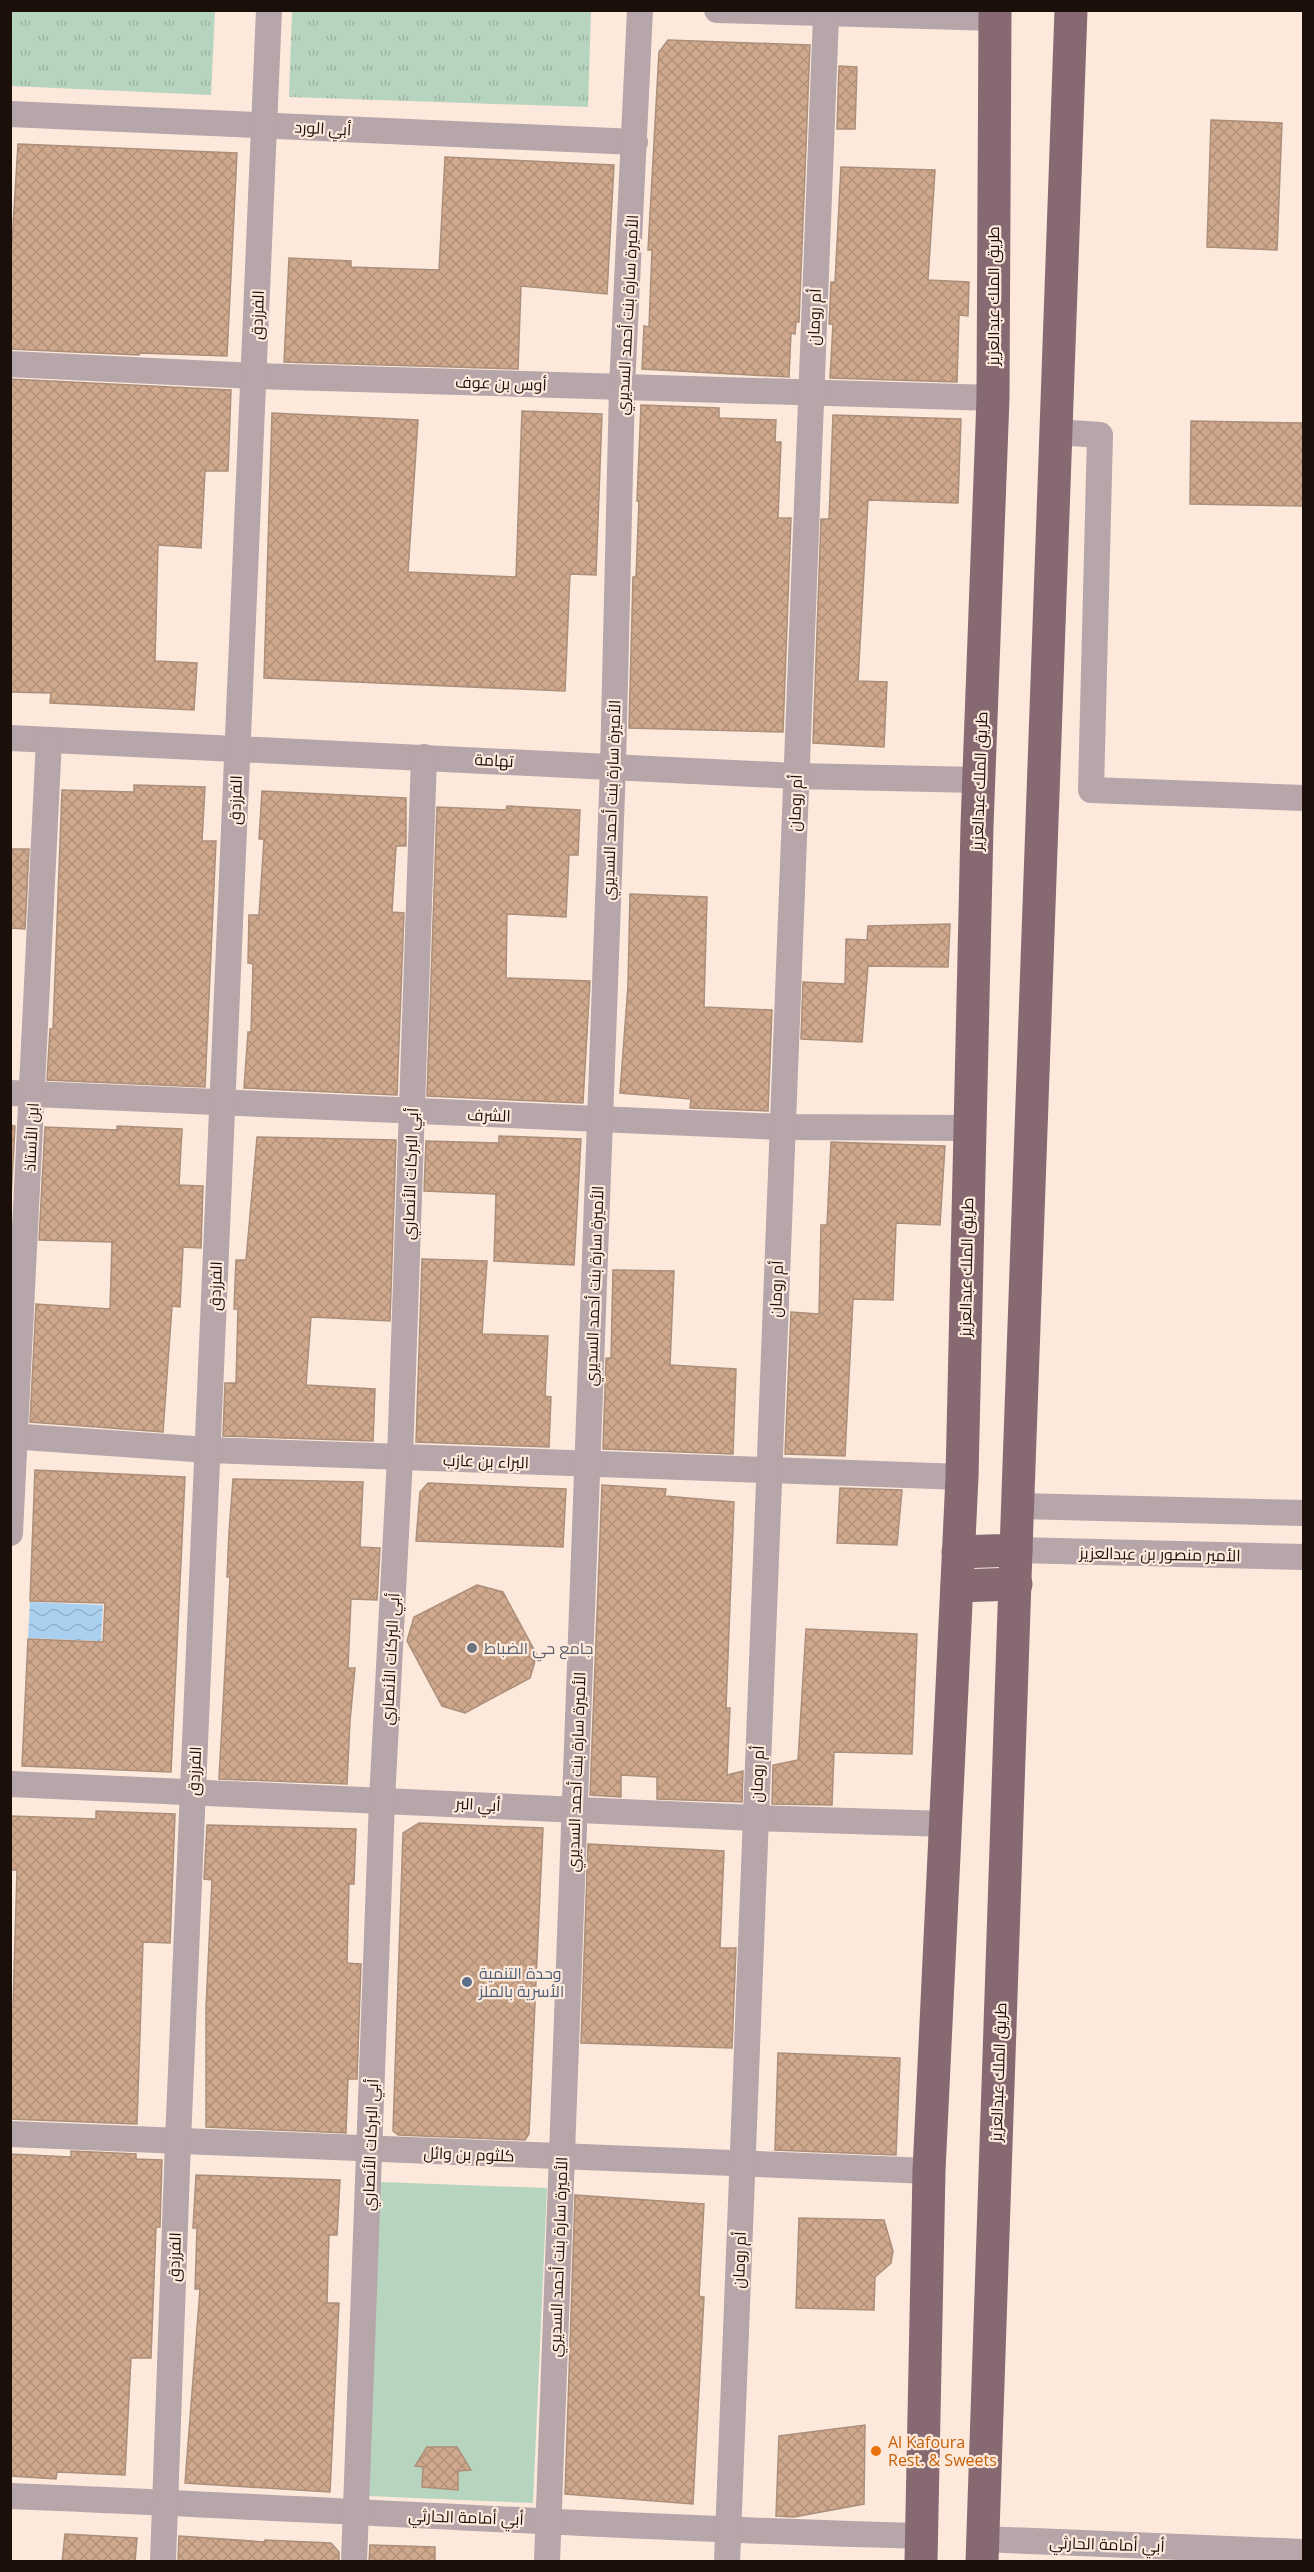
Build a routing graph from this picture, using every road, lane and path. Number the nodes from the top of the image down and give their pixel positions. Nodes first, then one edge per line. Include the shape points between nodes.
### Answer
1 (269, 10) edge
2 (640, 10) edge
3 (717, 10) edge
4 (1071, 10) edge
5 (995, 14) edge
6 (826, 16) junction
7 (10, 114) edge
8 (263, 125) junction
9 (635, 142) junction
10 (10, 364) edge
11 (255, 376) junction
12 (622, 387) junction
13 (811, 393) junction
14 (993, 398) junction
15 (1056, 432) junction
16 (10, 738) edge
17 (49, 740) junction
18 (237, 749) junction
19 (424, 757) junction
20 (612, 766) junction
21 (796, 776) junction
22 (978, 780) junction
23 (1304, 798) edge
24 (22, 1094) edge
25 (223, 1104) junction
26 (412, 1112) junction
27 (600, 1118) junction
28 (782, 1127) junction
29 (969, 1128) junction
30 (13, 1437) edge
31 (208, 1450) junction
32 (400, 1458) junction
33 (587, 1465) junction
34 (769, 1471) junction
35 (962, 1477) junction
36 (1018, 1506) junction
37 (1304, 1513) edge
38 (10, 1533) edge
39 (1016, 1550) junction
40 (958, 1552) junction
41 (1304, 1557) edge
42 (1016, 1584) junction
43 (957, 1586) junction
44 (10, 1784) edge
45 (193, 1793) junction
46 (382, 1800) junction
47 (574, 1809) junction
48 (755, 1818) junction
49 (946, 1824) junction
50 (10, 2134) edge
51 (178, 2141) junction
52 (369, 2150) junction
53 (561, 2157) junction
54 (743, 2164) junction
55 (928, 2171) junction
56 (10, 2496) edge
57 (165, 2502) junction
58 (357, 2513) junction
59 (549, 2520) junction
60 (728, 2531) junction
61 (921, 2549) edge
62 (982, 2551) edge
63 (1304, 2552) edge
64 (163, 2562) edge
65 (354, 2562) edge
66 (547, 2562) edge
67 (727, 2562) edge

1 - 8 street, الفرزدق
2 - 9 street, الأميرة سارة بنت أحمد السديري
3 - 6 street
4 - 15 main road, طريق الملك عبدالعزيز
5 - 6 street
5 - 14 main road, طريق الملك عبدالعزيز
6 - 13 street, أم رومان
7 - 8 street, أبي الورد
8 - 9 street, أبي الورد
8 - 11 street, الفرزدق
9 - 12 street, الأميرة سارة بنت أحمد السديري
10 - 11 street, أوس بن عوف
11 - 12 street, أوس بن عوف
11 - 18 street, الفرزدق
12 - 13 street, أوس بن عوف
12 - 20 street, الأميرة سارة بنت أحمد السديري
13 - 14 street, أوس بن عوف
13 - 21 street, أم رومان
14 - 22 main road, طريق الملك عبدالعزيز
15 - 23 street via 1100,435 1091,790
15 - 36 main road, طريق الملك عبدالعزيز
16 - 17 street, تهامة
17 - 18 street, تهامة
17 - 24 street, ابن الأستاذ
18 - 19 street, تهامة
18 - 25 street, الفرزدق
19 - 20 street, تهامة
19 - 26 street, أبي البركات الأنصاري
20 - 21 street, تهامة
20 - 27 street, الأميرة سارة بنت أحمد السديري
21 - 22 street, تهامة
21 - 28 street, أم رومان
22 - 29 main road, طريق الملك عبدالعزيز
24 - 25 street, الشرف
24 - 30 street, ابن الأستاذ
25 - 26 street, الشرف
25 - 31 street, الفرزدق
26 - 27 street, الشرف
26 - 32 street, أبي البركات الأنصاري
27 - 28 street, الشرف
27 - 33 street, الأميرة سارة بنت أحمد السديري
28 - 29 street, الشرف
28 - 34 street, أم رومان
29 - 35 main road, طريق الملك عبدالعزيز
30 - 31 street, البراء بن عازب
30 - 38 street, ابن الأستاذ
31 - 32 street, البراء بن عازب
31 - 45 street, الفرزدق
32 - 33 street, البراء بن عازب
32 - 46 street, أبي البركات الأنصاري
33 - 34 street, البراء بن عازب
33 - 47 street, الأميرة سارة بنت أحمد السديري
34 - 35 street, البراء بن عازب
34 - 48 street, أم رومان
35 - 40 main road, طريق الملك عبدالعزيز
36 - 37 street
36 - 39 main road, طريق الملك عبدالعزيز
39 - 40 main road
39 - 41 street, الأمير منصور بن عبدالعزيز
39 - 42 main road, طريق الملك عبدالعزيز
40 - 43 main road, طريق الملك عبدالعزيز
42 - 43 main road
42 - 62 main road, طريق الملك عبدالعزيز
43 - 49 main road, طريق الملك عبدالعزيز
44 - 45 street, أبي البر
45 - 46 street, أبي البر
45 - 51 street, الفرزدق
46 - 47 street, أبي البر
46 - 52 street, أبي البركات الأنصاري
47 - 48 street, أبي البر
47 - 53 street, الأميرة سارة بنت أحمد السديري
48 - 49 street, أبي البر
48 - 54 street, أم رومان
49 - 55 main road, طريق الملك عبدالعزيز
50 - 51 street, كلثوم بن وائل
51 - 52 street, كلثوم بن وائل
51 - 57 street, الفرزدق
52 - 53 street, كلثوم بن وائل
52 - 58 street, أبي البركات الأنصاري
53 - 54 street, كلثوم بن وائل
53 - 59 street, الأميرة سارة بنت أحمد السديري
54 - 55 street, كلثوم بن وائل
54 - 60 street, أم رومان
55 - 61 main road, طريق الملك عبدالعزيز
56 - 57 street, أبي أمامة الحارثي
57 - 58 street, أبي أمامة الحارثي
57 - 64 street, الفرزدق
58 - 59 street, أبي أمامة الحارثي
58 - 65 street, أبي البركات الأنصاري
59 - 60 street, أبي أمامة الحارثي
59 - 66 street, الأميرة سارة بنت أحمد السديري
60 - 61 street, أبي أمامة الحارثي
60 - 67 street, أم رومان
62 - 63 street, أبي أمامة الحارثي

